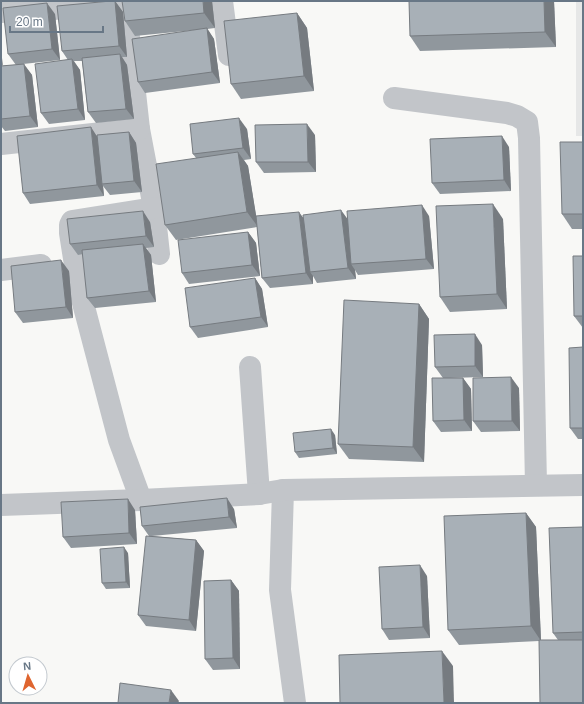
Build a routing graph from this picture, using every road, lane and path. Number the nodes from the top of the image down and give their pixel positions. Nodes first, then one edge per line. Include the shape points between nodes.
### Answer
1 (222, 1) edge
2 (125, 3) edge
3 (1, 12) edge
4 (231, 73) edge
5 (394, 98) dead end
6 (139, 129) junction
7 (1, 144) edge
8 (154, 208) junction
9 (159, 254) dead end
10 (74, 260) junction
11 (1, 270) edge
12 (250, 367) dead end
13 (583, 485) edge
14 (536, 486) junction
15 (283, 490) junction
16 (259, 494) junction
17 (141, 500) junction
18 (1, 505) edge
19 (295, 703) edge

1 - 4 street
2 - 3 street
2 - 6 street
5 - 14 street via 507,113 526,122 529,138
6 - 7 street
6 - 8 street
8 - 9 street
8 - 10 street via 72,221 70,233
10 - 11 street
10 - 17 street via 119,440
12 - 16 street
13 - 14 street
14 - 15 street
15 - 16 street
15 - 19 street via 280,590
16 - 17 street
17 - 18 street

